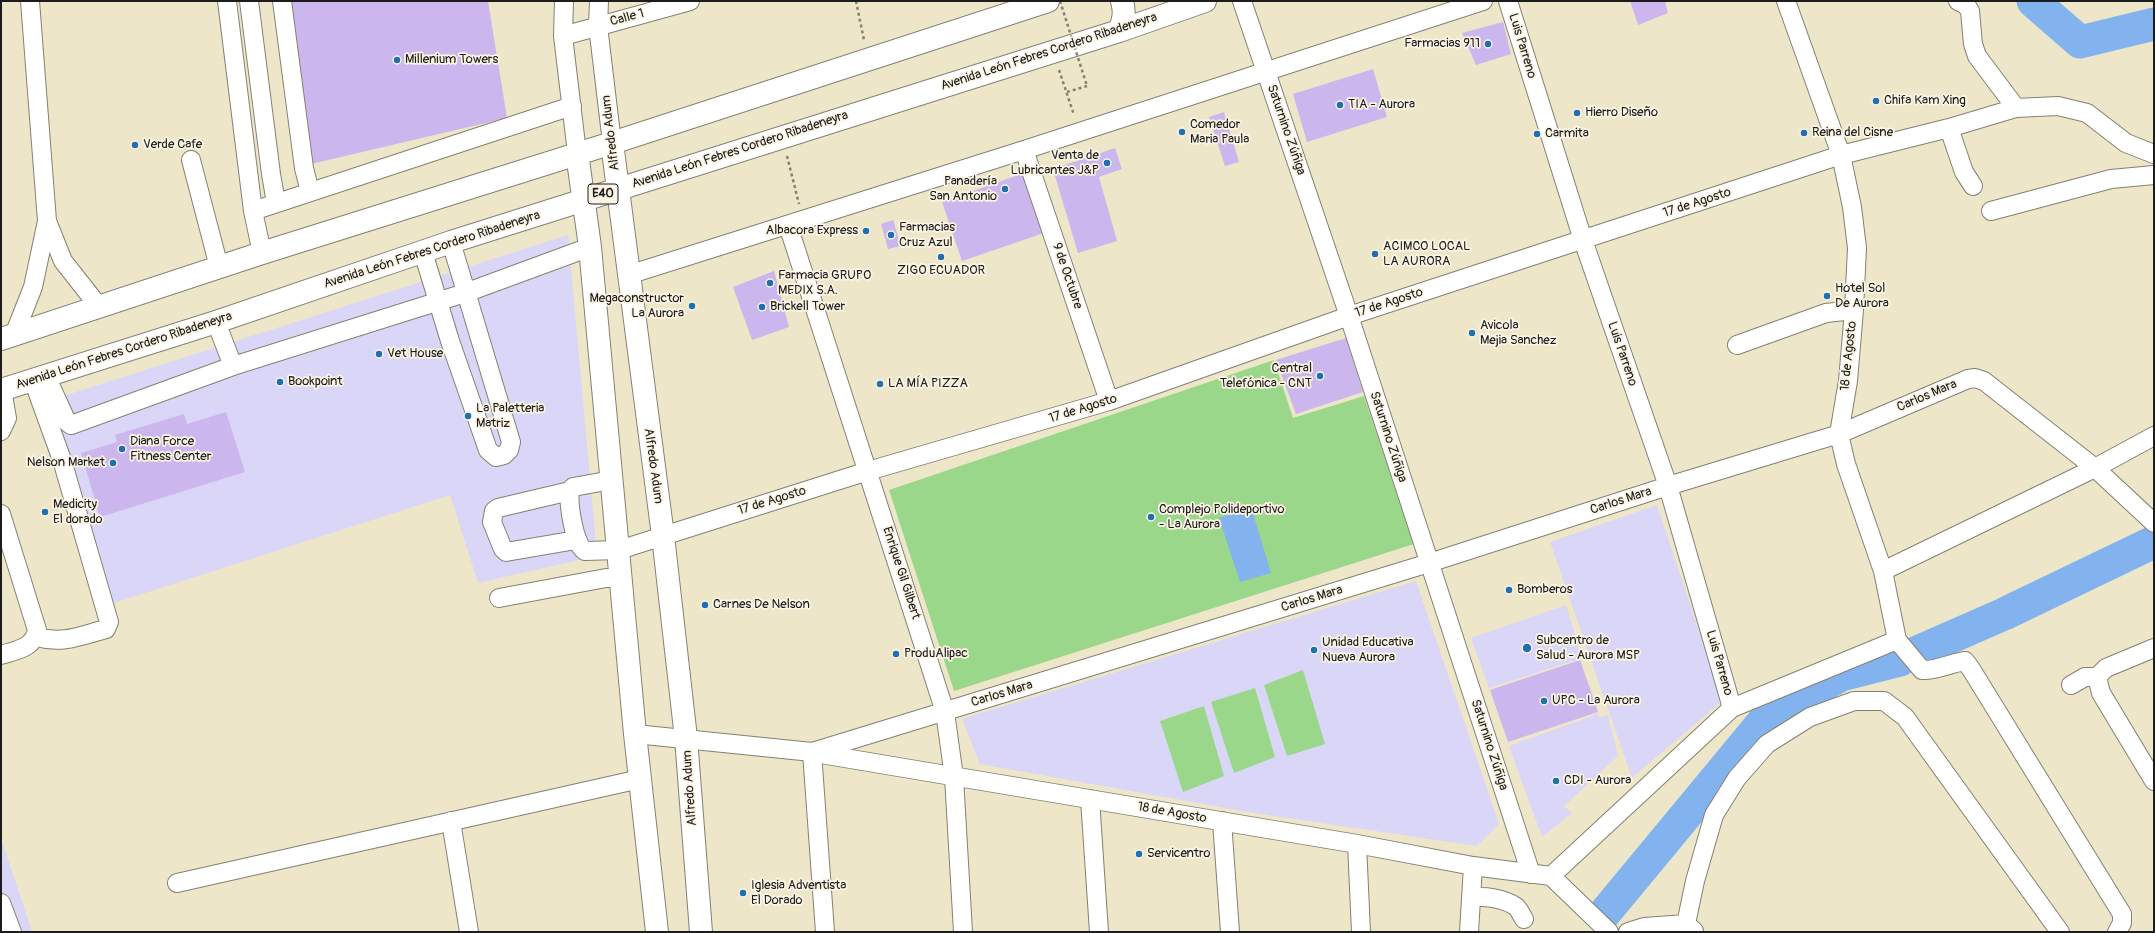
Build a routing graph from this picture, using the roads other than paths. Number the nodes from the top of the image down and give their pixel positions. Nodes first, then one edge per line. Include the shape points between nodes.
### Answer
1 (30, 1) edge
2 (227, 1) edge
3 (249, 1) edge
4 (282, 1) edge
5 (564, 1) edge
6 (599, 1) edge
7 (690, 1) edge
8 (1048, 1) edge
9 (1122, 1) edge
10 (1242, 1) edge
11 (1483, 1) edge
12 (1508, 1) edge
13 (1786, 1) edge
14 (1958, 1) edge
15 (1200, 2) edge
16 (598, 26) junction
17 (1119, 31) junction
18 (563, 36) junction
19 (1266, 72) junction
20 (572, 106) junction
21 (2016, 108) junction
22 (1949, 128) junction
23 (612, 143) junction
24 (1024, 150) junction
25 (577, 153) junction
26 (2154, 154) edge
27 (1841, 155) junction
28 (191, 160) dead end
29 (2154, 175) edge
30 (1973, 186) dead end
31 (617, 190) junction
32 (310, 192) junction
33 (584, 200) junction
34 (276, 203) junction
35 (253, 211) junction
36 (1991, 211) dead end
37 (47, 221) junction
38 (795, 222) junction
39 (1582, 240) junction
40 (451, 242) junction
41 (590, 246) junction
42 (423, 252) junction
43 (262, 253) junction
44 (219, 267) junction
45 (628, 275) junction
46 (465, 293) junction
47 (437, 302) junction
48 (100, 308) junction
49 (1854, 310) junction
50 (1348, 316) junction
51 (216, 322) junction
52 (8, 337) edge
53 (1738, 344) dead end
54 (233, 366) junction
55 (40, 378) junction
56 (2, 390) edge
57 (1109, 401) junction
58 (1, 432) edge
59 (1839, 434) junction
60 (2154, 436) edge
61 (2095, 468) junction
62 (868, 471) junction
63 (612, 480) junction
64 (1668, 486) junction
65 (570, 491) junction
66 (1, 514) edge
67 (2154, 524) edge
68 (663, 536) junction
69 (576, 540) junction
70 (619, 550) junction
71 (1429, 563) junction
72 (1883, 571) junction
73 (622, 578) junction
74 (499, 598) dead end
75 (36, 637) junction
76 (1897, 640) junction
77 (2154, 648) edge
78 (1, 655) edge
79 (2097, 677) junction
80 (2071, 685) dead end
81 (1732, 708) junction
82 (944, 712) junction
83 (635, 734) junction
84 (686, 738) junction
85 (812, 752) junction
86 (954, 777) junction
87 (640, 779) junction
88 (2154, 781) edge
89 (1090, 799) junction
90 (451, 821) junction
91 (1222, 821) junction
92 (1357, 844) junction
93 (1473, 866) junction
94 (1531, 874) junction
95 (1551, 876) junction
96 (177, 883) dead end
97 (1472, 898) junction
98 (1, 903) edge
99 (1524, 919) dead end
100 (1690, 928) edge
101 (12, 932) edge
102 (469, 932) edge
103 (656, 932) edge
104 (701, 932) edge
105 (825, 932) edge
106 (963, 932) edge
107 (1098, 932) edge
108 (1230, 932) edge
109 (1361, 932) edge
110 (1469, 932) edge
111 (1609, 932) edge
112 (1628, 932) edge
113 (2060, 932) edge
114 (2117, 932) edge

1 - 37 street
2 - 35 street
3 - 34 street
4 - 32 street via 304,168
5 - 18 street
6 - 16 street, Alfredo Adum
7 - 16 street, Calle 1
8 - 23 main road
9 - 17 main road via 1124,21
10 - 19 street, Saturnino Zúñiga
11 - 19 street
12 - 39 street, Luis Parreno
13 - 27 street, 18 de Agosto
14 - 21 street via 1966,5 1970,11 1972,44 1977,56
15 - 17 main road, Avenida León Febres Cordero Ribadeneyra / E40
16 - 18 street, Calle 1
16 - 23 street, Alfredo Adum
17 - 31 main road, Avenida León Febres Cordero Ribadeneyra / E40
18 - 20 street
19 - 24 street
19 - 50 street, Saturnino Zúñiga
20 - 25 street
20 - 32 street
21 - 22 street, 17 de Agosto
21 - 26 street, 17 de Agosto via 2058,106 2086,113 2126,143
22 - 27 street, 17 de Agosto
22 - 30 street via 1964,172
23 - 25 main road
23 - 31 main road, Alfredo Adum
24 - 38 street
24 - 57 street, 9 de Octubre
25 - 33 main road
25 - 43 main road
27 - 39 street, 17 de Agosto
27 - 49 street, 18 de Agosto via 1852,207 1857,248
28 - 44 street
29 - 36 street via 2111,179
31 - 33 main road, Avenida León Febres Cordero Ribadeneyra / E40
31 - 45 main road, Alfredo Adum
32 - 34 street
33 - 40 main road, Avenida León Febres Cordero Ribadeneyra / E40
33 - 41 main road
34 - 35 street
35 - 43 street
37 - 48 street via 63,261
37 - 52 street via 33,287
38 - 45 street
38 - 62 street, Enrique Gil Gilbert
39 - 50 street, 17 de Agosto
39 - 64 street, Luis Parreno
40 - 42 main road, Avenida León Febres Cordero Ribadeneyra / E40
40 - 46 street
41 - 46 street
41 - 63 main road
42 - 47 street
42 - 51 main road, Avenida León Febres Cordero Ribadeneyra / E40
43 - 44 main road
44 - 48 main road
45 - 68 main road, Alfredo Adum
46 - 47 street
46 - 47 street via 510,442 510,450 501,456 496,457 488,450
47 - 54 street
48 - 52 main road
49 - 53 street via 1826,313
49 - 59 street, 18 de Agosto via 1848,381
50 - 57 street, 17 de Agosto
50 - 71 street, Saturnino Zúñiga
51 - 54 street
51 - 55 main road, Avenida León Febres Cordero Ribadeneyra / E40
54 - 55 street via 71,425
55 - 56 main road, Avenida León Febres Cordero Ribadeneyra / E40
55 - 75 street via 109,622 106,629 67,640 53,641
56 - 58 street via 7,418
57 - 62 street, 17 de Agosto
59 - 61 street, Carlos Mara via 1975,378 1984,381
59 - 64 street, Carlos Mara
59 - 72 street, 18 de Agosto via 1846,464
60 - 61 street
61 - 67 street
61 - 72 street
62 - 68 street, 17 de Agosto
62 - 82 street, Enrique Gil Gilbert
63 - 65 street via 573,487
63 - 70 main road
64 - 71 street, Carlos Mara
64 - 81 street, Luis Parreno
65 - 69 street
65 - 69 street via 498,508 494,511 492,522 506,552
66 - 75 street via 37,630
68 - 70 street, 17 de Agosto
68 - 84 main road, Alfredo Adum
69 - 70 street, 17 de Agosto via 586,551
70 - 73 main road
71 - 82 street, Carlos Mara
71 - 94 street, Saturnino Zúñiga
72 - 76 street, 18 de Agosto
73 - 74 street via 606,578
73 - 83 main road
75 - 78 street via 23,649
76 - 81 street
76 - 114 street via 1922,670 1933,671 1951,663 1965,661 2122,914 2122,923
77 - 79 street via 2106,668
79 - 80 street via 2085,677
79 - 88 street via 2101,693
81 - 95 street
82 - 85 street, Carlos Mara
82 - 86 street, Enrique Gil Gilbert
83 - 84 street, Carlos Mara
83 - 87 main road
84 - 85 street, Carlos Mara
84 - 104 main road, Alfredo Adum
85 - 86 street, 18 de Agosto
85 - 105 street
86 - 89 street, 18 de Agosto
86 - 106 street, Enrique Gil Gilbert
87 - 90 street
87 - 103 main road
89 - 91 street, 18 de Agosto
89 - 107 street
90 - 96 street
90 - 102 street
91 - 92 street, 18 de Agosto
91 - 108 street
92 - 93 street, 18 de Agosto
92 - 109 street
93 - 94 street, 18 de Agosto
93 - 97 street
94 - 95 street, 18 de Agosto
95 - 111 street
97 - 99 street via 1503,901 1516,906
97 - 110 street
98 - 101 street
100 - 112 street via 1644,927
100 - 113 street via 1695,881 1714,815 1737,778 1767,744 1810,716 1854,701 1876,701 1884,702 1905,717

